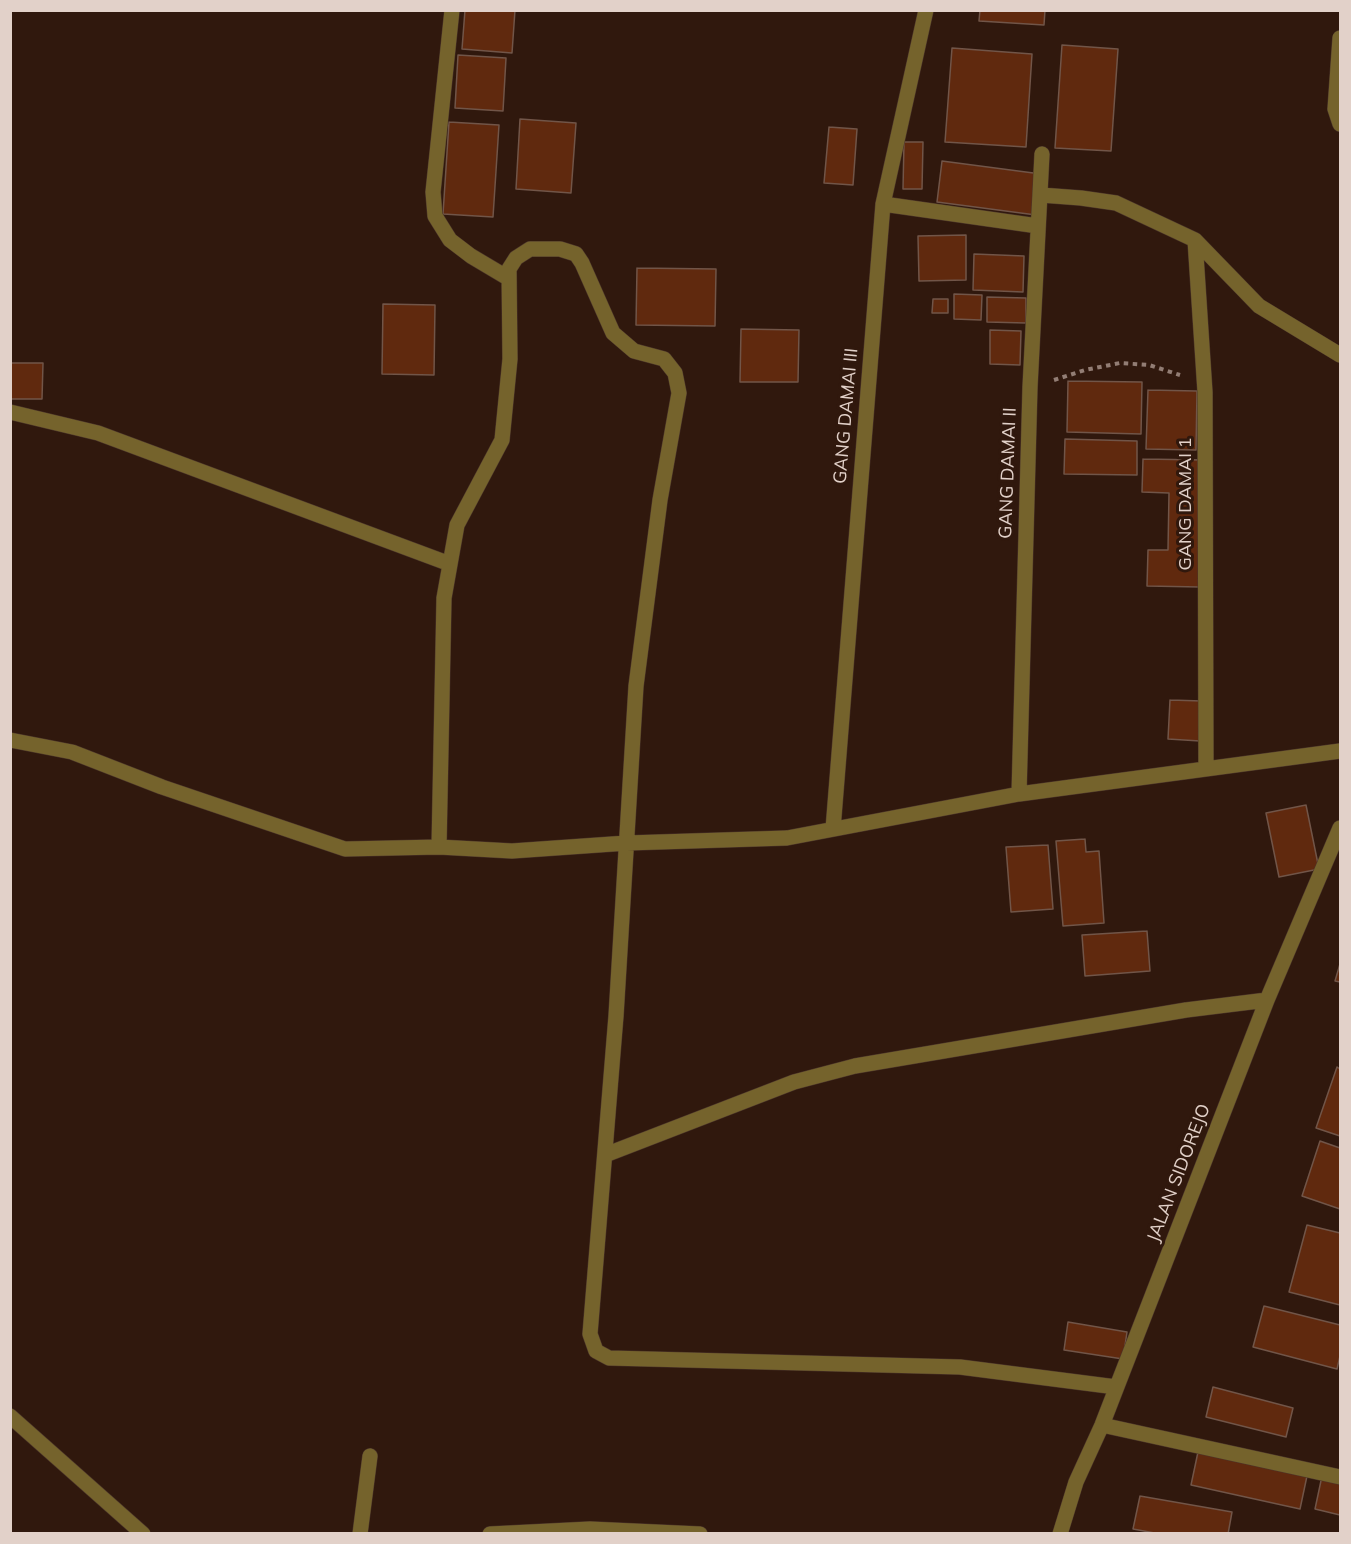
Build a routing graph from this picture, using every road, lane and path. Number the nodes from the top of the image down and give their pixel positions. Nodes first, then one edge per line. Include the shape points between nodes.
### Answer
1 (452, 10) edge
2 (926, 10) edge
3 (1341, 38) edge
4 (1341, 124) edge
5 (1042, 154) dead end
6 (1041, 195) junction
7 (883, 204) junction
8 (1038, 226) junction
9 (1195, 240) junction
10 (508, 278) junction
11 (1341, 355) edge
12 (1030, 387) junction
13 (1205, 392) junction
14 (10, 412) edge
15 (450, 564) junction
16 (10, 740) edge
17 (1341, 751) edge
18 (1206, 768) junction
19 (1019, 794) junction
20 (1341, 828) edge
21 (832, 829) junction
22 (627, 843) junction
23 (439, 847) junction
24 (1267, 1000) junction
25 (605, 1155) junction
26 (1116, 1387) junction
27 (10, 1416) edge
28 (1102, 1425) junction
29 (370, 1456) dead end
30 (1341, 1477) edge
31 (143, 1533) edge
32 (360, 1533) edge
33 (490, 1533) edge
34 (700, 1533) edge
35 (1059, 1533) edge

1 - 10 street via 433,192 435,216 450,240
2 - 7 street, GANG DAMAI III
3 - 4 street via 1335,109
5 - 6 street, GANG DAMAI II
6 - 8 street, GANG DAMAI II
6 - 9 street via 1116,203
7 - 8 street
7 - 21 street, GANG DAMAI III
8 - 12 street, GANG DAMAI II
9 - 11 street via 1259,306
9 - 13 street, GANG DAMAI 1
10 - 15 street via 510,359 502,440 457,525
10 - 22 street via 516,258 530,249 560,249 576,254 613,333 633,351 664,359 675,373 679,393 660,500 636,686
12 - 13 path via 1120,363 1149,365 1181,375
12 - 19 street, GANG DAMAI II
13 - 18 street, GANG DAMAI 1
14 - 15 street via 98,433
15 - 23 street via 444,598
16 - 23 street via 72,752 345,849
17 - 18 street
18 - 19 street
19 - 21 street
20 - 24 street, JALAN SIDOREJO
21 - 22 street via 788,838
22 - 23 street via 512,851
22 - 25 street
24 - 25 street via 855,1066 794,1082
24 - 26 street, JALAN SIDOREJO
25 - 26 street via 590,1334 596,1351 609,1358 960,1367
26 - 28 street, JALAN SIDOREJO
27 - 31 street
28 - 30 street
28 - 35 street, JALAN SIDOREJO via 1076,1482
29 - 32 street
33 - 34 street via 590,1529

